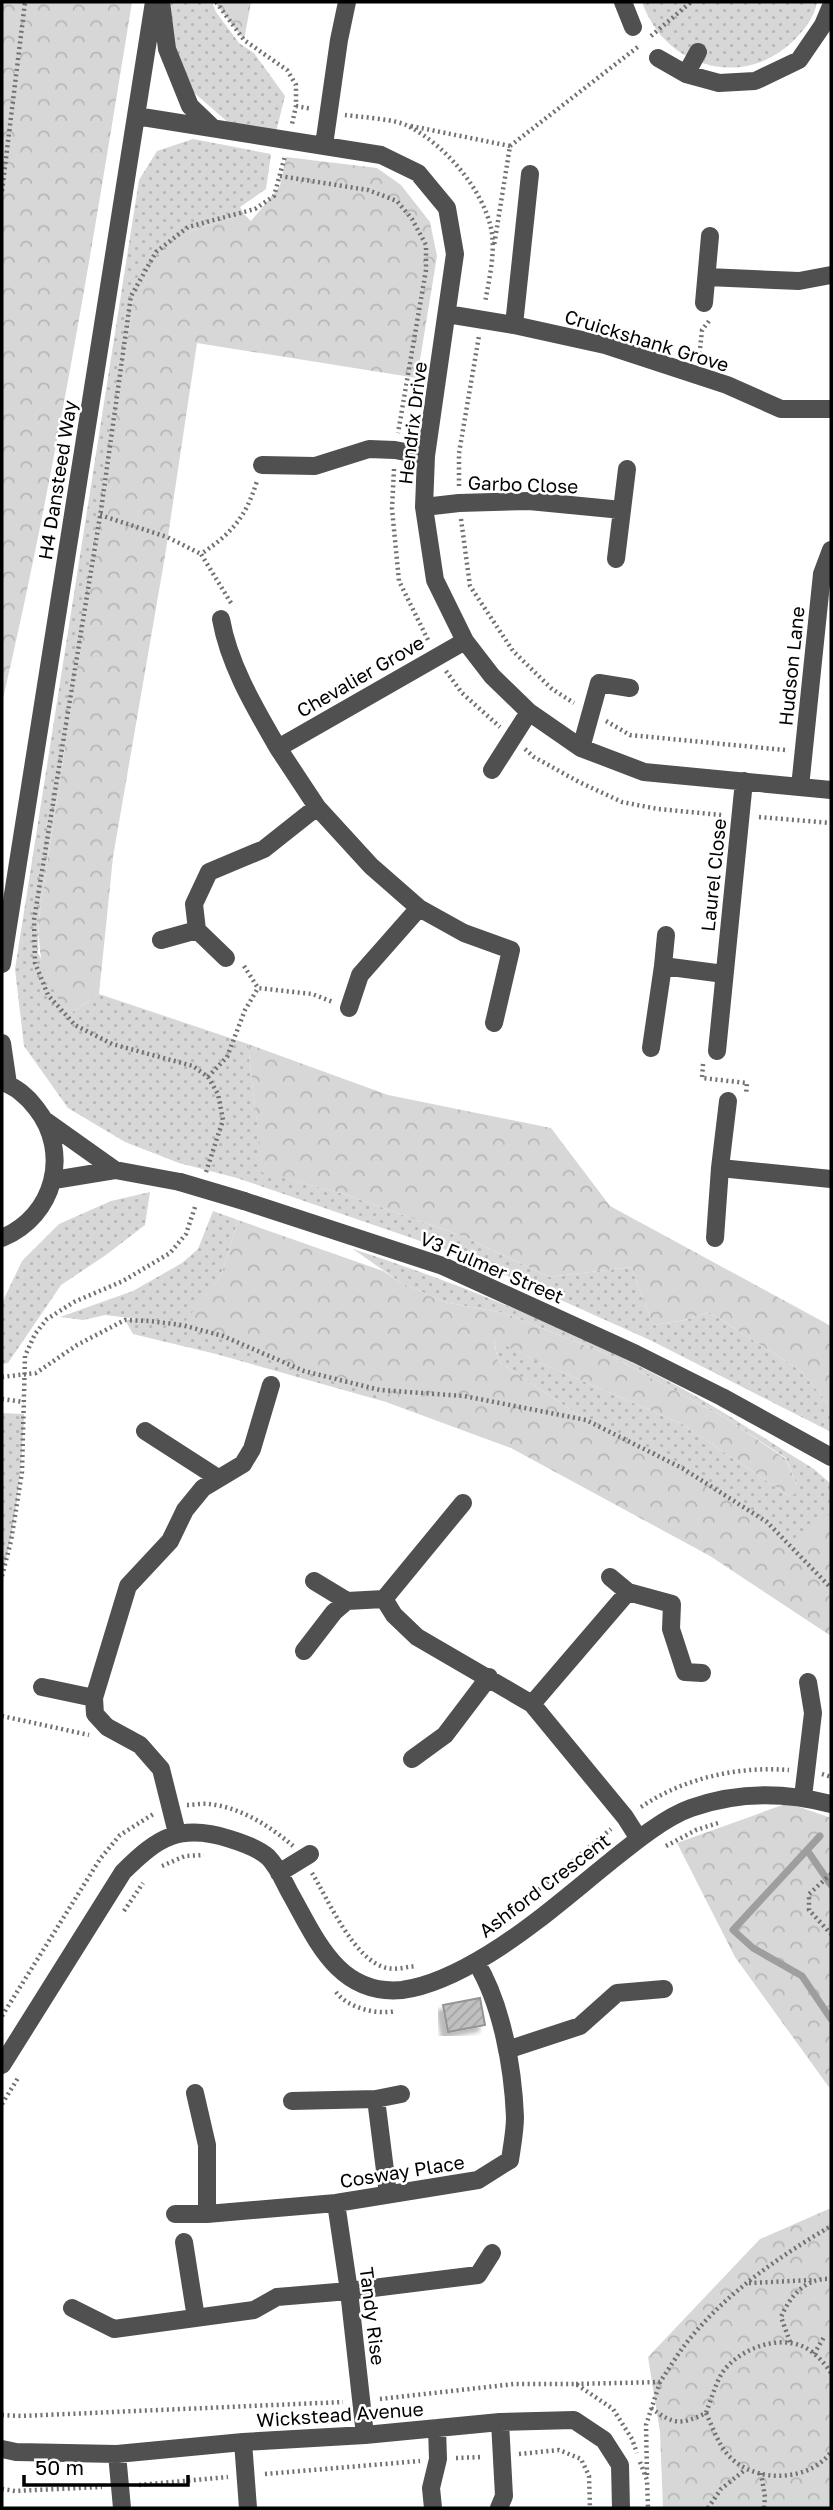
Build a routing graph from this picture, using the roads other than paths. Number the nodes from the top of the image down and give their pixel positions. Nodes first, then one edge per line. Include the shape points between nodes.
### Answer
1 (154, 2) edge
2 (161, 2) edge
3 (347, 2) edge
4 (623, 2) edge
5 (831, 6) edge
6 (633, 27) road end
7 (698, 52) dead end
8 (658, 58) road end
9 (686, 74) junction
10 (136, 116) junction
11 (212, 127) junction
12 (324, 145) junction
13 (530, 174) dead end
14 (710, 236) dead end
15 (831, 275) edge
16 (707, 277) junction
17 (704, 303) road end
18 (447, 314) junction
19 (514, 325) junction
20 (831, 409) edge
21 (426, 456) junction
22 (262, 465) road end
23 (627, 469) dead end
24 (424, 508) junction
25 (622, 510) junction
26 (831, 550) edge
27 (616, 559) dead end
28 (222, 619) road end
29 (465, 641) junction
30 (630, 688) dead end
31 (529, 712) junction
32 (278, 748) junction
33 (581, 748) junction
34 (492, 770) dead end
35 (744, 781) junction
36 (800, 787) junction
37 (831, 790) edge
38 (317, 807) junction
39 (419, 908) junction
40 (197, 930) junction
41 (666, 936) dead end
42 (161, 940) dead end
43 (226, 958) road end
44 (2, 964) edge
45 (663, 966) junction
46 (724, 974) junction
47 (349, 1008) road end
48 (494, 1023) dead end
49 (2, 1043) edge
50 (651, 1048) dead end
51 (716, 1051) dead end
52 (5, 1083) edge
53 (728, 1101) dead end
54 (46, 1121) junction
55 (720, 1168) junction
56 (115, 1170) junction
57 (831, 1179) edge
58 (54, 1180) junction
59 (2, 1238) edge
60 (715, 1238) dead end
61 (271, 1385) dead end
62 (145, 1431) dead end
63 (831, 1457) edge
64 (219, 1478) junction
65 (463, 1503) dead end
66 (610, 1577) dead end
67 (314, 1581) dead end
68 (628, 1592) junction
69 (384, 1599) junction
70 (347, 1601) junction
71 (304, 1651) dead end
72 (702, 1673) dead end
73 (489, 1677) junction
74 (808, 1682) dead end
75 (42, 1687) dead end
76 (94, 1698) junction
77 (532, 1704) junction
78 (412, 1759) dead end
79 (803, 1797) junction
80 (831, 1804) edge
81 (177, 1833) junction
82 (639, 1839) junction
83 (307, 1856) road end
84 (279, 1873) junction
85 (476, 1962) junction
86 (664, 1990) dead end
87 (507, 2050) junction
88 (2, 2065) edge
89 (195, 2093) dead end
90 (401, 2094) dead end
91 (376, 2099) junction
92 (292, 2101) dead end
93 (388, 2194) junction
94 (336, 2203) junction
95 (175, 2214) dead end
96 (208, 2214) junction
97 (184, 2242) dead end
98 (492, 2253) dead end
99 (349, 2291) junction
100 (72, 2308) dead end
101 (196, 2318) junction
102 (500, 2422) junction
103 (437, 2428) junction
104 (365, 2435) junction
105 (243, 2442) junction
106 (2, 2449) edge
107 (117, 2454) junction
108 (122, 2508) edge
109 (248, 2508) edge
110 (433, 2508) edge
111 (499, 2508) edge
112 (621, 2508) edge

1 - 10 street, H4 Dansteed Way
2 - 11 street via 167,49 190,106
3 - 12 street
4 - 6 street
5 - 9 street via 799,60 755,81 719,83
7 - 9 street
8 - 9 street
10 - 11 street, Hendrix Drive
10 - 44 street, H4 Dansteed Way
11 - 12 street, Hendrix Drive
12 - 18 street, Hendrix Drive via 381,155 418,173 447,208 455,254
13 - 19 street
14 - 16 street
15 - 16 street via 799,281
16 - 17 street
18 - 19 street, Cruickshank Grove
18 - 21 street, Hendrix Drive
19 - 20 street, Cruickshank Grove via 605,345 727,385 781,409
21 - 22 street via 369,449 315,466
21 - 24 street, Hendrix Drive
23 - 25 street
24 - 25 street, Garbo Close via 529,501
24 - 29 street, Hendrix Drive via 435,580
25 - 27 street
26 - 36 street, Hudson Lane via 822,574
28 - 32 street via 225,639 253,705
29 - 31 street, Hendrix Drive
29 - 32 street, Chevalier Grove
30 - 33 street via 599,683
31 - 33 street, Hendrix Drive
31 - 34 street
32 - 38 street
33 - 35 street, Hendrix Drive via 643,772
35 - 36 street, Hendrix Drive
35 - 46 street, Laurel Close
36 - 37 street, Hendrix Drive
38 - 39 street via 371,866
38 - 40 street via 264,849 209,872 194,904
39 - 47 street via 360,975
39 - 48 street via 464,933 511,950
40 - 42 street
40 - 43 street
41 - 45 street
45 - 46 street
45 - 50 street
46 - 51 street, Laurel Close
49 - 52 street
52 - 54 street via 30,1099
53 - 55 street
54 - 56 street, V3 Fulmer Street
54 - 58 street via 55,1150
55 - 57 street
55 - 60 street
56 - 58 street, V3 Fulmer Street
56 - 63 street, V3 Fulmer Street, bridge via 180,1182 443,1266 636,1354
58 - 59 street via 36,1214
61 - 64 street via 243,1464
62 - 64 street
64 - 76 street via 203,1488 185,1510 170,1541 128,1586
65 - 69 street
66 - 68 street
67 - 70 street
68 - 72 street via 672,1604 671,1629 685,1671
68 - 77 street
69 - 70 street
69 - 73 street via 417,1637
70 - 71 street
73 - 77 street
73 - 78 street via 445,1735
74 - 79 street via 813,1713
75 - 76 street
76 - 81 street via 95,1713 107,1727 140,1745 161,1769
77 - 82 street
79 - 80 street, Ashford Crescent
79 - 82 street, Ashford Crescent via 750,1795 689,1808
81 - 84 street, Ashford Crescent via 212,1833 244,1843 268,1857
81 - 88 street, Ashford Crescent via 147,1847 123,1872
82 - 85 street, Ashford Crescent via 518,1936
83 - 84 street
84 - 85 street, Ashford Crescent via 320,1947 340,1971 365,1987 401,1990 445,1979
85 - 87 street, Cosway Place via 500,2012
86 - 87 street via 617,1993 580,2026
87 - 93 street, Cosway Place via 515,2119 510,2160 478,2180
89 - 96 street via 207,2145
90 - 91 street
91 - 92 street
91 - 93 street
93 - 94 street, Cosway Place
94 - 96 street, Cosway Place
94 - 99 street, Tandy Rise
95 - 96 street, Cosway Place
97 - 101 street
98 - 99 street via 478,2275
99 - 101 street via 277,2297 254,2310
99 - 104 street, Tandy Rise
100 - 101 street via 114,2329
102 - 103 street, Wickstead Avenue
102 - 111 street via 504,2497
102 - 112 street, Wickstead Avenue via 573,2420 604,2440 620,2465
103 - 104 street, Wickstead Avenue
103 - 110 street
104 - 105 street, Wickstead Avenue
105 - 107 street, Wickstead Avenue
105 - 109 street
106 - 107 street, Wickstead Avenue
107 - 108 street

